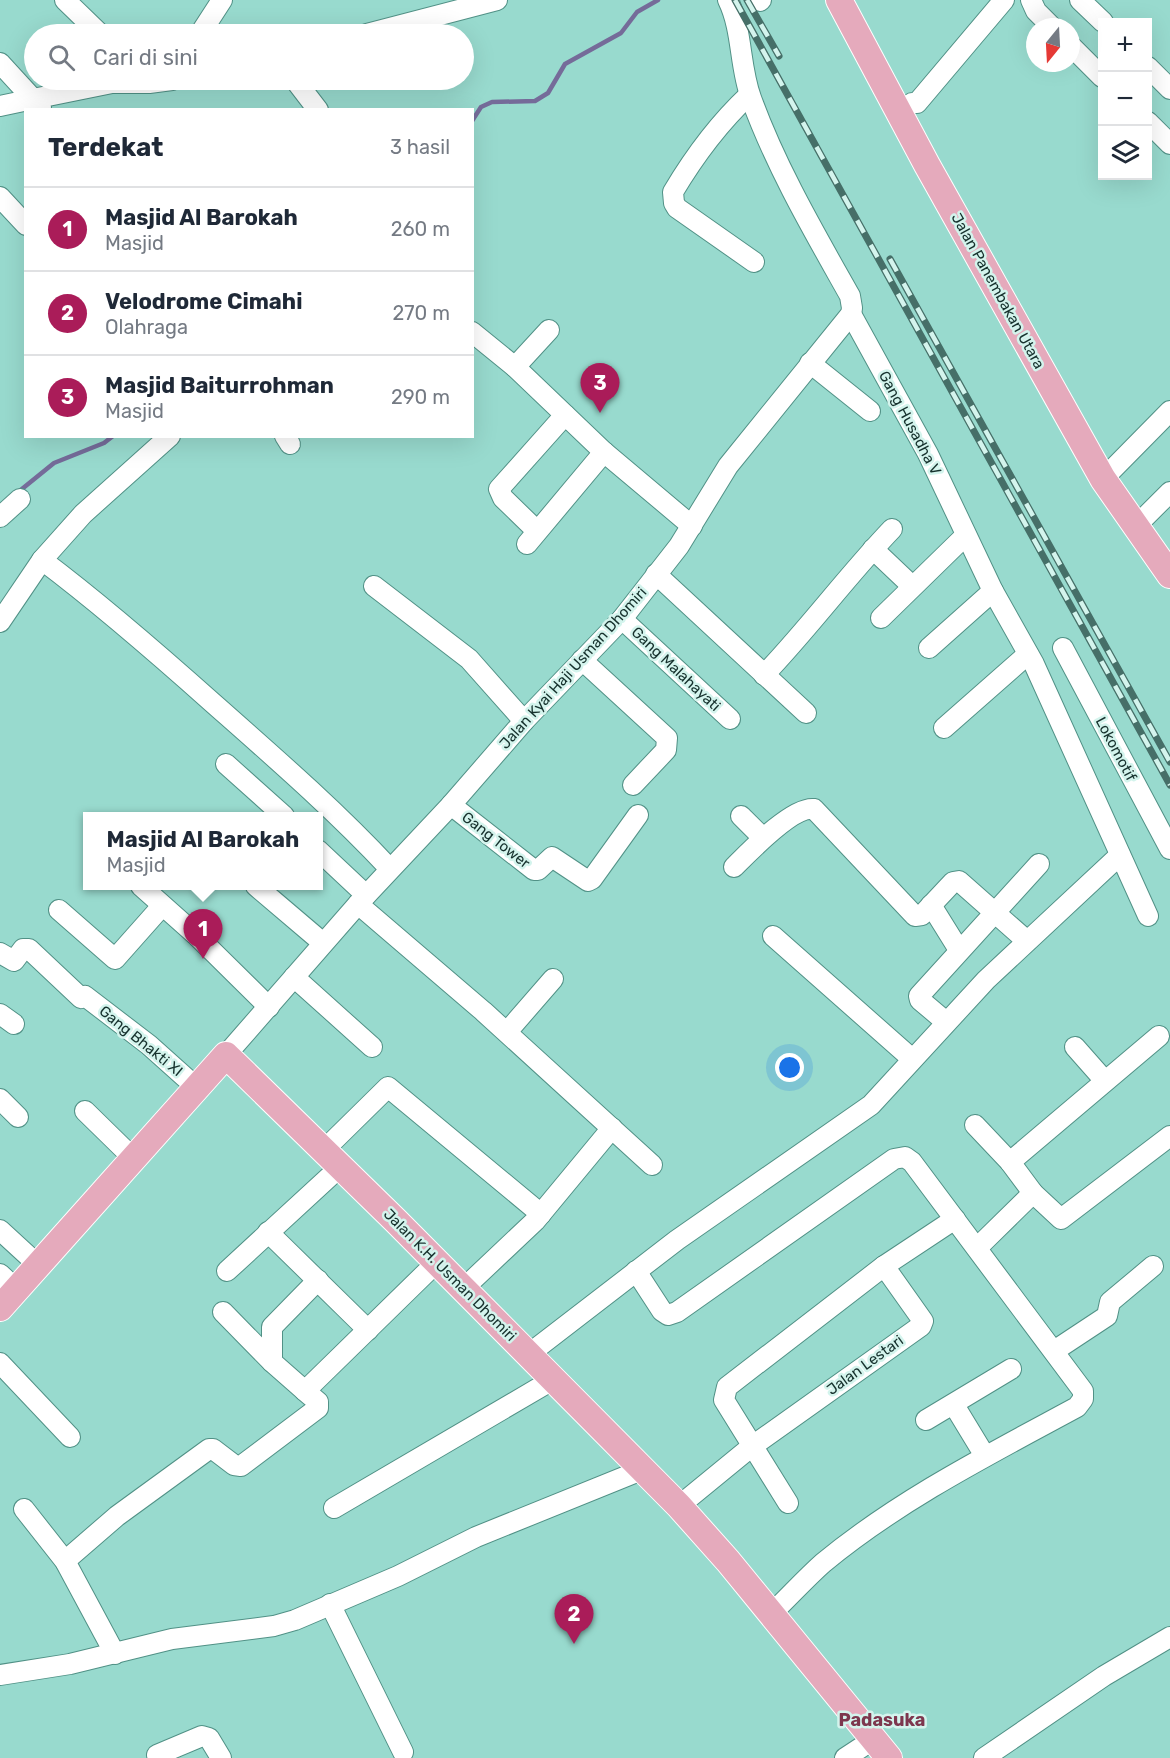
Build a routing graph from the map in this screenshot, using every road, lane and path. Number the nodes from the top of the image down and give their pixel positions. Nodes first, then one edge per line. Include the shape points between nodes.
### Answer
1 (65, 0) edge
2 (222, 0) edge
3 (497, 0) edge
4 (728, 0) edge
5 (839, 0) edge
6 (1004, 0) edge
7 (1031, 0) edge
8 (1080, 0) edge
9 (1043, 18) edge
10 (1098, 18) edge
11 (90, 24) edge
12 (206, 24) edge
13 (405, 24) edge
14 (1080, 55) edge
15 (0, 63) edge
16 (1152, 71) edge
17 (1098, 73) edge
18 (24, 89) edge
19 (1170, 89) edge
20 (25, 90) edge
21 (90, 90) edge
22 (303, 90) edge
23 (749, 95) junction
24 (38, 104) edge
25 (0, 106) edge
26 (316, 108) edge
27 (900, 113) junction
28 (1152, 126) edge
29 (1170, 144) edge
30 (0, 197) edge
31 (24, 223) edge
32 (754, 262) dead end
33 (850, 314) junction
34 (549, 330) dead end
35 (474, 334) edge
36 (810, 363) junction
37 (515, 367) junction
38 (870, 411) dead end
39 (1170, 411) edge
40 (565, 415) junction
41 (168, 438) edge
42 (604, 452) junction
43 (1103, 479) junction
44 (1170, 492) edge
45 (20, 498) dead end
46 (0, 517) edge
47 (692, 526) junction
48 (1136, 526) junction
49 (892, 529) dead end
50 (965, 536) junction
51 (873, 549) junction
52 (42, 560) junction
53 (656, 574) junction
54 (1170, 574) edge
55 (375, 586) dead end
56 (912, 586) junction
57 (993, 591) junction
58 (881, 618) dead end
59 (622, 619) junction
60 (0, 622) edge
61 (929, 648) dead end
62 (1063, 648) dead end
63 (1031, 659) junction
64 (582, 660) junction
65 (764, 675) junction
66 (806, 713) dead end
67 (730, 719) dead end
68 (524, 721) junction
69 (944, 728) dead end
70 (226, 764) dead end
71 (633, 785) dead end
72 (451, 805) junction
73 (280, 812) edge
74 (638, 814) dead end
75 (741, 816) dead end
76 (763, 838) junction
77 (1170, 849) edge
78 (1120, 855) junction
79 (323, 856) edge
80 (1039, 864) dead end
81 (734, 867) dead end
82 (390, 869) junction
83 (146, 890) edge
84 (262, 890) edge
85 (362, 899) junction
86 (931, 905) junction
87 (162, 906) junction
88 (59, 910) dead end
89 (995, 912) junction
90 (1148, 916) dead end
91 (773, 936) dead end
92 (1027, 941) junction
93 (323, 943) junction
94 (959, 950) junction
95 (0, 953) edge
96 (294, 977) junction
97 (553, 979) dead end
98 (268, 1007) junction
99 (945, 1022) junction
100 (507, 1032) junction
101 (1159, 1036) dead end
102 (372, 1047) dead end
103 (1075, 1047) dead end
104 (226, 1055) junction
105 (911, 1058) junction
106 (1105, 1081) junction
107 (196, 1088) junction
108 (0, 1099) edge
109 (85, 1111) dead end
110 (18, 1117) dead end
111 (975, 1125) dead end
112 (612, 1128) junction
113 (1170, 1136) edge
114 (133, 1158) junction
115 (332, 1158) junction
116 (1010, 1162) junction
117 (652, 1165) dead end
118 (1033, 1193) junction
119 (541, 1214) junction
120 (955, 1219) junction
121 (0, 1230) edge
122 (267, 1232) junction
123 (978, 1247) junction
124 (436, 1263) junction
125 (37, 1264) junction
126 (884, 1266) junction
127 (1153, 1266) dead end
128 (227, 1271) dead end
129 (636, 1271) junction
130 (318, 1280) junction
131 (463, 1289) junction
132 (5, 1290) edge
133 (223, 1312) dead end
134 (368, 1330) junction
135 (1054, 1351) junction
136 (529, 1354) junction
137 (272, 1362) junction
138 (0, 1363) edge
139 (1011, 1369) dead end
140 (554, 1379) junction
141 (305, 1391) junction
142 (954, 1405) junction
143 (926, 1420) dead end
144 (70, 1437) dead end
145 (751, 1447) junction
146 (986, 1456) junction
147 (644, 1469) junction
148 (788, 1503) dead end
149 (679, 1506) junction
150 (334, 1508) dead end
151 (24, 1509) dead end
152 (65, 1561) junction
153 (330, 1604) junction
154 (771, 1614) junction
155 (1170, 1637) edge
156 (116, 1654) junction
157 (0, 1675) edge
158 (882, 1749) edge
159 (403, 1752) dead end
160 (157, 1755) dead end
161 (221, 1758) edge
162 (845, 1758) edge
163 (984, 1758) edge

1 - 11 street
2 - 12 street
3 - 13 street
4 - 23 street via 737,19
5 - 27 main road, Jalan Panembakan Utara
6 - 27 street via 917,103
7 - 9 street
8 - 10 street
14 - 17 street
15 - 18 street
16 - 19 street
20 - 24 street
21 - 24 street
22 - 26 street
23 - 32 street via 701,148 672,198 677,208
23 - 33 street via 765,136 850,296
24 - 25 street
27 - 43 main road, Jalan Panembakan Utara
28 - 29 street
30 - 31 street
33 - 36 street, Jalan Kyai Haji Usman Dhomiri
33 - 50 street, Gang Husadha V via 928,454
34 - 37 street
35 - 37 street
36 - 38 street
36 - 47 street, Jalan Kyai Haji Usman Dhomiri via 728,466
37 - 40 street
39 - 43 street
40 - 42 street
40 - 42 street via 499,489 532,538
41 - 52 street via 83,514
42 - 47 street
43 - 48 main road, Jalan Panembakan Utara
44 - 48 street
45 - 46 street
47 - 53 street, Jalan Kyai Haji Usman Dhomiri
48 - 54 main road, Jalan Panembakan Utara
49 - 51 street
50 - 56 street
50 - 57 street, Gang Husadha V
51 - 56 street
51 - 65 street via 807,630
52 - 60 street
52 - 82 street via 118,620 272,755 351,827
53 - 59 street, Jalan Kyai Haji Usman Dhomiri
53 - 65 street
55 - 68 street via 470,659
56 - 58 street
57 - 61 street
57 - 63 street, Gang Husadha V
59 - 64 street, Jalan Kyai Haji Usman Dhomiri
59 - 67 street, Gang Malahayati
62 - 77 street, Lokomotif
63 - 69 street
63 - 78 street, Gang Husadha V
64 - 68 street, Jalan Kyai Haji Usman Dhomiri
64 - 71 street via 667,738 666,750
65 - 66 street
68 - 72 street, Jalan Kyai Haji Usman Dhomiri
70 - 73 street
72 - 74 street, Gang Tower via 534,870 552,857 588,881
72 - 82 street, Jalan Kyai Haji Usman Dhomiri
75 - 76 street
76 - 81 street
76 - 86 street via 804,810 814,809 915,916 922,915
78 - 90 street, Gang Husadha V
78 - 92 street
79 - 85 street
80 - 89 street
82 - 85 street, Jalan Kyai Haji Usman Dhomiri
83 - 87 street
84 - 93 street
85 - 93 street, Jalan Kyai Haji Usman Dhomiri
85 - 100 street
86 - 89 street via 957,881
86 - 94 street
87 - 88 street via 115,959
87 - 98 street
89 - 92 street
89 - 94 street
91 - 105 street
92 - 99 street
93 - 96 street, Jalan Kyai Haji Usman Dhomiri
94 - 99 street via 919,996
95 - 107 street, Gang Bhakti XI via 14,961 23,949 30,950 70,989 149,1045
96 - 98 street, Jalan Kyai Haji Usman Dhomiri
96 - 102 street
97 - 100 street
98 - 104 street, Jalan Kyai Haji Usman Dhomiri
99 - 105 street
100 - 112 street
101 - 106 street
103 - 106 street
104 - 107 main road
104 - 115 main road, Jalan K.H. Usman Dhomiri
105 - 129 street via 871,1105 744,1191
106 - 116 street
107 - 114 main road
108 - 110 street
109 - 114 street
111 - 116 street
112 - 117 street
112 - 119 street
113 - 118 street via 1064,1219
114 - 125 main road
115 - 119 street via 388,1087
115 - 122 street
115 - 124 main road, Jalan K.H. Usman Dhomiri
116 - 118 street
118 - 123 street
119 - 131 street
120 - 123 street
120 - 126 street
120 - 129 street via 912,1162 900,1157 677,1312 668,1315 662,1311
121 - 125 street
122 - 128 street
122 - 130 street
123 - 135 street
124 - 131 main road, Jalan K.H. Usman Dhomiri
124 - 134 street
125 - 132 main road
126 - 145 street via 727,1387 724,1400
126 - 145 street, Jalan Lestari via 923,1321 921,1326
127 - 135 street via 1110,1302 1107,1316
129 - 136 street
130 - 134 street
130 - 137 street via 272,1327
131 - 136 main road, Jalan K.H. Usman Dhomiri
133 - 137 street
134 - 141 street
135 - 146 street via 1083,1391 1081,1403
136 - 140 main road, Jalan K.H. Usman Dhomiri
137 - 141 street
138 - 144 street
139 - 142 street
140 - 147 main road, Jalan K.H. Usman Dhomiri
140 - 150 street
141 - 152 street via 318,1402 318,1408 241,1466 210,1448 117,1516
142 - 143 street
142 - 146 street
145 - 148 street
145 - 149 street
146 - 154 street via 895,1511 823,1563
147 - 149 main road, Jalan K.H. Usman Dhomiri
147 - 153 street via 498,1528
149 - 154 main road, Jalan K.H. Usman Dhomiri
151 - 152 street
152 - 156 street
153 - 156 street via 274,1626 172,1639
153 - 159 street
154 - 158 main road, Jalan K.H. Usman Dhomiri
155 - 163 street via 1104,1676
156 - 157 street
158 - 162 street
160 - 161 street via 202,1736 209,1738

